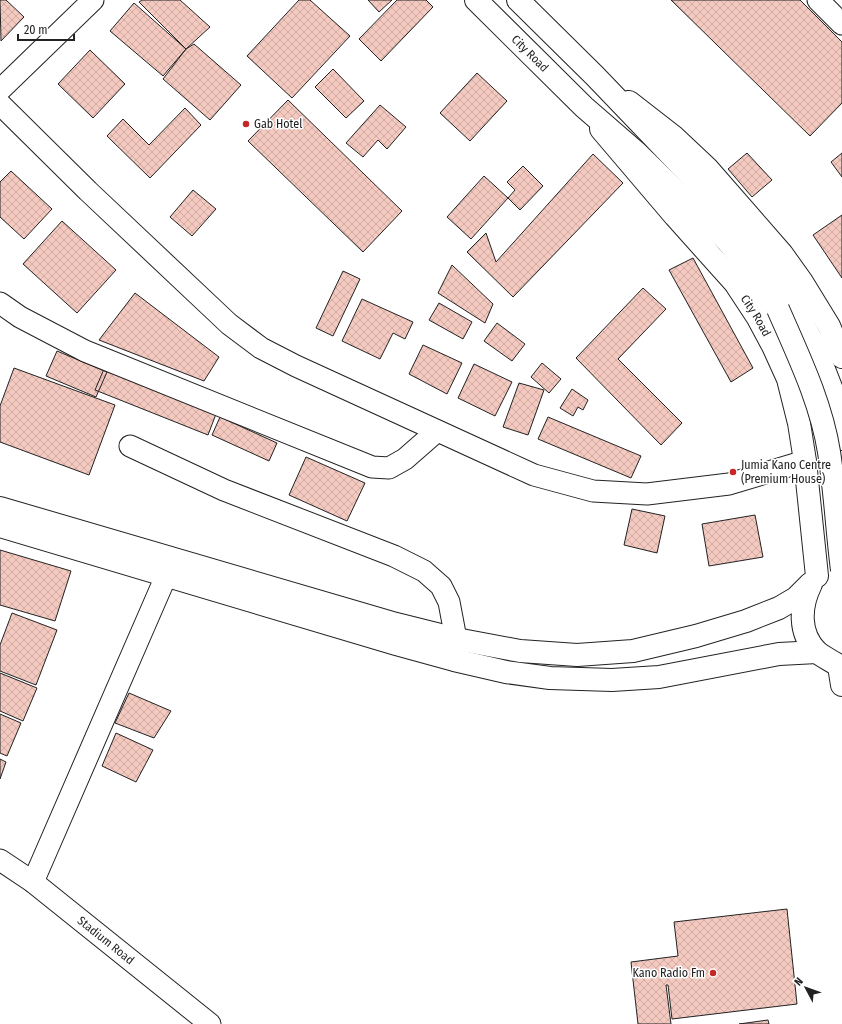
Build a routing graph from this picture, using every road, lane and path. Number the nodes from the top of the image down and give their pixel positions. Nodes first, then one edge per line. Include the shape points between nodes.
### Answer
1 (93, 0) edge
2 (476, 0) edge
3 (518, 0) edge
4 (818, 0) edge
5 (842, 24) edge
6 (595, 76) junction
7 (0, 90) edge
8 (0, 104) edge
9 (584, 107) junction
10 (0, 303) edge
11 (784, 305) junction
12 (842, 357) edge
13 (437, 431) junction
14 (842, 439) edge
15 (130, 446) dead end
16 (805, 461) junction
17 (0, 508) edge
18 (0, 526) edge
19 (842, 562) edge
20 (171, 567) junction
21 (842, 570) edge
22 (814, 580) junction
23 (456, 640) junction
24 (817, 652) junction
25 (841, 672) edge
26 (0, 860) edge
27 (33, 882) junction
28 (189, 1017) edge
29 (210, 1024) edge

1 - 7 street
2 - 9 main road, City Road
3 - 6 main road
4 - 5 street
6 - 11 main road via 736,223 767,260
6 - 12 main road via 674,137 707,168 782,254 802,282 829,326
8 - 13 street via 229,324 261,348
9 - 11 main road, City Road via 638,153 728,242
9 - 16 main road, City Road via 612,144 735,283 758,318 788,379
10 - 13 street via 20,317 84,351 372,466 388,468 405,459
11 - 14 main road via 814,344 829,384
11 - 21 main road, bridge via 819,411 829,451
13 - 16 street via 534,476 593,491 647,494 729,484
15 - 23 street via 224,490 394,556 424,571 441,586 449,602
16 - 22 main road, City Road
17 - 20 main road
18 - 20 main road
19 - 22 main road via 832,565
20 - 23 main road
20 - 24 main road via 454,660 506,672 550,678 612,680 659,677 779,654
20 - 27 street
22 - 23 main road via 796,598 746,621 633,651 577,655 520,651
22 - 24 main road via 804,598 802,612 803,626
24 - 25 main road
26 - 27 street, Stadium Road
27 - 28 street, Stadium Road
28 - 29 street, Stadium Road

